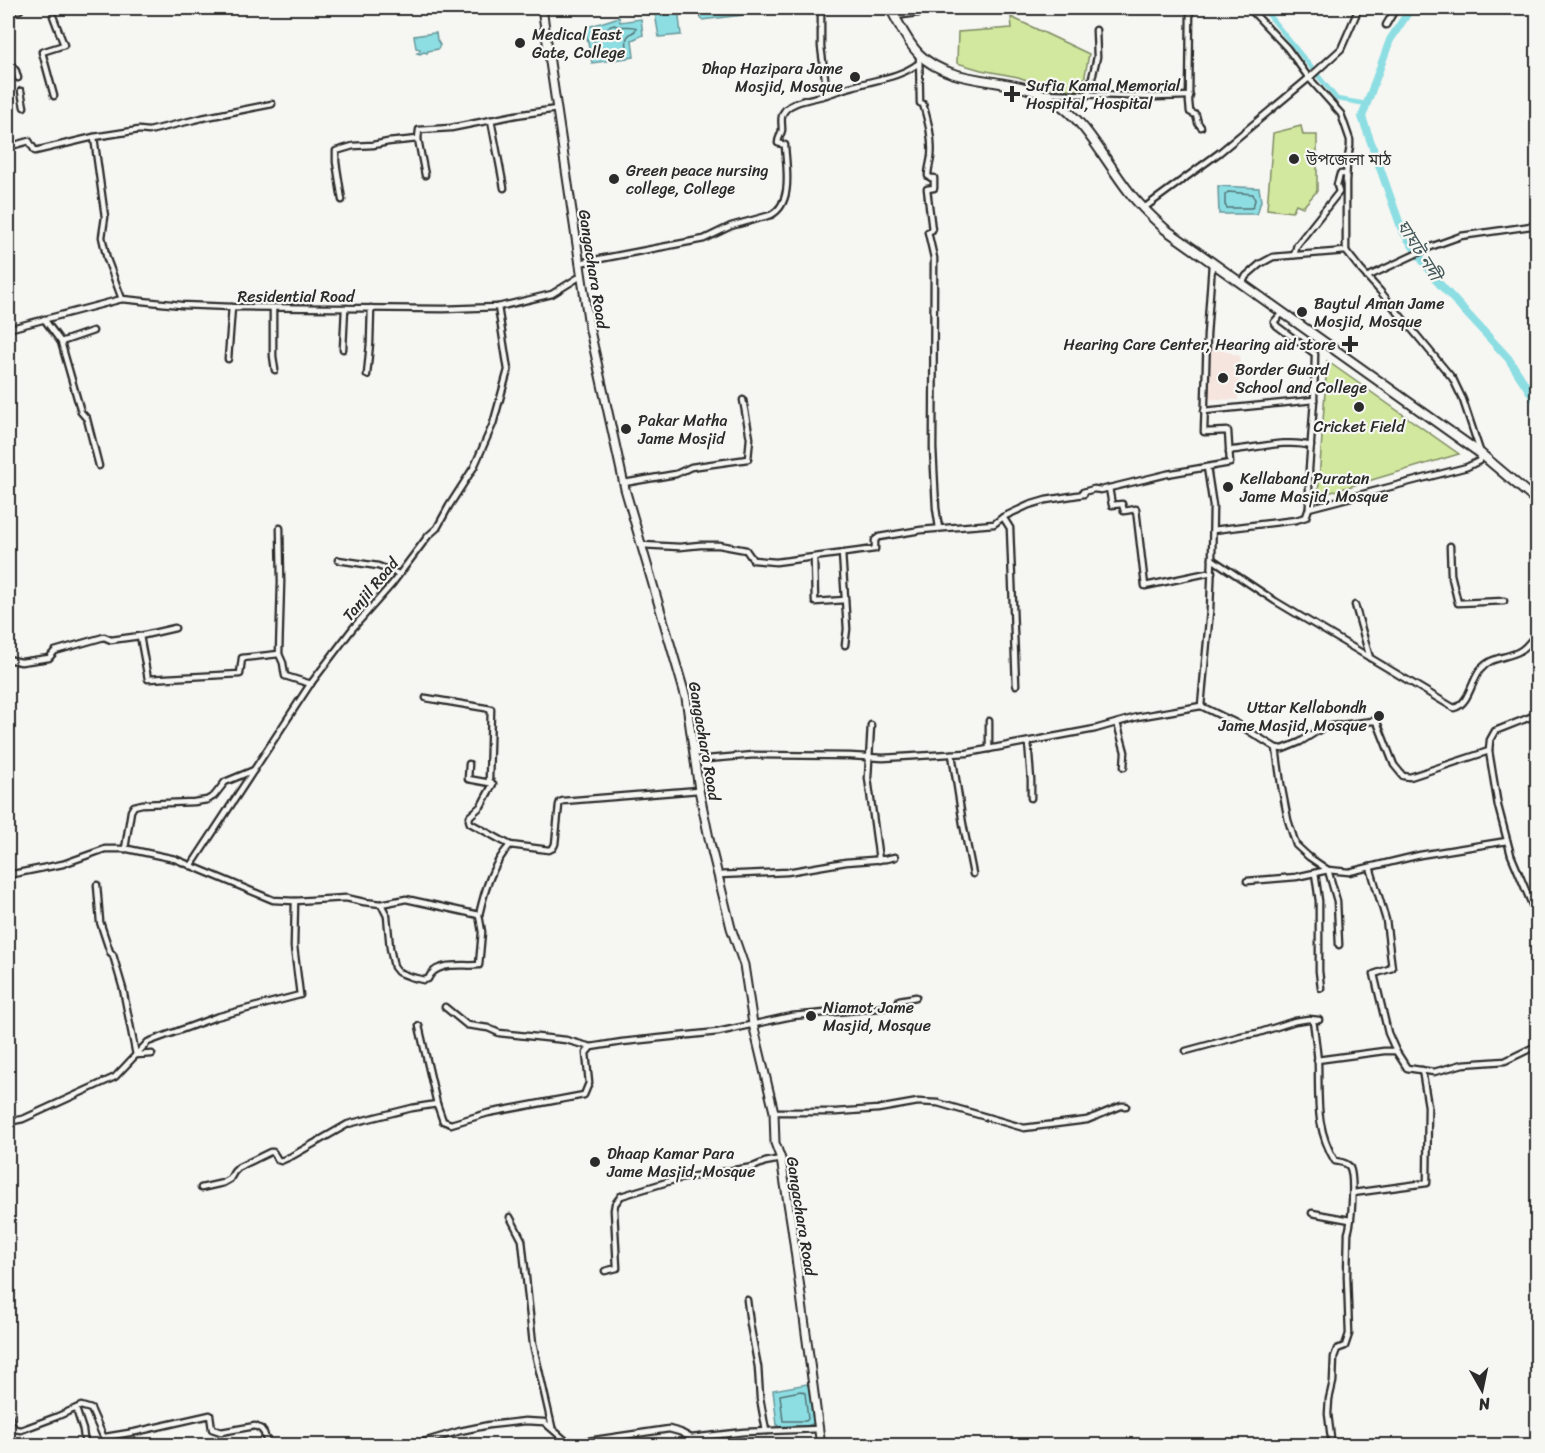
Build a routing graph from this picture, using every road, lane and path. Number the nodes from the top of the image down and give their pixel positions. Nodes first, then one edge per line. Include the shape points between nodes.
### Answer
1 (19, 8) edge
2 (542, 8) edge
3 (821, 8) edge
4 (890, 8) edge
5 (956, 8) edge
6 (1190, 8) edge
7 (1249, 8) edge
8 (1359, 8) edge
9 (1396, 8) edge
10 (8, 12) edge
11 (53, 16) dead end
12 (895, 16) junction
13 (1386, 25) dead end
14 (1096, 30) dead end
15 (919, 53) junction
16 (8, 63) edge
17 (919, 63) junction
18 (1310, 77) junction
19 (18, 78) dead end
20 (21, 91) dead end
21 (1039, 93) junction
22 (826, 95) junction
23 (1088, 95) junction
24 (54, 96) dead end
25 (1190, 96) junction
26 (272, 104) dead end
27 (24, 107) dead end
28 (557, 109) junction
29 (491, 120) junction
30 (1201, 127) dead end
31 (94, 137) junction
32 (418, 139) junction
33 (8, 147) edge
34 (1346, 174) junction
35 (425, 176) dead end
36 (504, 188) dead end
37 (342, 200) dead end
38 (1144, 208) junction
39 (1538, 225) edge
40 (1346, 251) junction
41 (1294, 255) junction
42 (579, 262) junction
43 (1212, 264) junction
44 (581, 276) junction
45 (1367, 277) junction
46 (1242, 284) junction
47 (122, 299) junction
48 (232, 307) junction
49 (498, 307) junction
50 (273, 308) junction
51 (345, 308) junction
52 (371, 309) junction
53 (1282, 313) junction
54 (44, 319) junction
55 (8, 329) edge
56 (93, 331) dead end
57 (60, 342) junction
58 (343, 349) dead end
59 (228, 359) dead end
60 (275, 370) dead end
61 (367, 375) dead end
62 (743, 400) dead end
63 (1314, 400) junction
64 (1204, 411) junction
65 (1311, 446) junction
66 (1229, 452) junction
67 (1481, 454) junction
68 (99, 466) dead end
69 (1207, 467) junction
70 (624, 483) junction
71 (1109, 488) junction
72 (1538, 502) edge
73 (1309, 508) junction
74 (1003, 518) junction
75 (280, 528) dead end
76 (939, 528) junction
77 (1213, 530) junction
78 (641, 545) junction
79 (1450, 546) dead end
80 (842, 553) junction
81 (814, 558) junction
82 (1212, 559) junction
83 (338, 560) dead end
84 (1212, 572) junction
85 (399, 574) junction
86 (845, 600) junction
87 (1504, 602) dead end
88 (1356, 605) dead end
89 (175, 628) dead end
90 (1538, 631) edge
91 (140, 636) junction
92 (845, 645) dead end
93 (279, 654) junction
94 (1370, 658) junction
95 (8, 659) edge
96 (311, 684) junction
97 (1016, 685) dead end
98 (426, 698) dead end
99 (1201, 706) junction
100 (1538, 714) edge
101 (989, 721) dead end
102 (1117, 723) junction
103 (871, 725) dead end
104 (1028, 742) junction
105 (1276, 748) junction
106 (989, 749) junction
107 (1489, 750) junction
108 (952, 754) junction
109 (869, 757) junction
110 (695, 760) junction
111 (469, 764) dead end
112 (1124, 767) dead end
113 (254, 770) junction
114 (493, 784) junction
115 (699, 790) junction
116 (1031, 798) dead end
117 (1507, 841) junction
118 (510, 845) junction
119 (125, 849) junction
120 (895, 857) dead end
121 (879, 860) junction
122 (191, 866) junction
123 (1370, 867) junction
124 (1315, 873) junction
125 (973, 874) dead end
126 (8, 875) edge
127 (718, 875) junction
128 (1247, 881) dead end
129 (97, 885) dead end
130 (295, 901) junction
131 (381, 904) junction
132 (479, 915) junction
133 (1538, 919) edge
134 (1339, 945) dead end
135 (1321, 988) dead end
136 (916, 997) dead end
137 (899, 1000) dead end
138 (445, 1007) dead end
139 (890, 1007) dead end
140 (753, 1023) junction
141 (419, 1026) dead end
142 (1538, 1045) edge
143 (591, 1047) junction
144 (1186, 1051) dead end
145 (1396, 1052) junction
146 (152, 1054) dead end
147 (136, 1055) junction
148 (1317, 1060) junction
149 (1422, 1070) junction
150 (437, 1104) junction
151 (1126, 1106) dead end
152 (8, 1107) edge
153 (774, 1112) junction
154 (781, 1159) junction
155 (201, 1188) dead end
156 (1353, 1193) junction
157 (1312, 1213) dead end
158 (510, 1217) dead end
159 (1350, 1220) junction
160 (605, 1271) dead end
161 (747, 1299) dead end
162 (76, 1408) junction
163 (8, 1413) edge
164 (552, 1428) junction
165 (819, 1429) junction
166 (766, 1431) junction
167 (85, 1446) edge
168 (268, 1446) edge
169 (410, 1446) edge
170 (821, 1446) edge
171 (1332, 1446) edge

1 - 10 street
2 - 28 main road, Gangachara Road
3 - 22 street
4 - 12 highway
5 - 12 street
6 - 25 street
7 - 18 street
8 - 18 street via 1341,49
9 - 13 street
11 - 24 street via 64,45 42,52
12 - 15 highway
14 - 23 street via 1096,57
15 - 17 street
15 - 21 highway via 955,75
16 - 19 street
17 - 22 street via 887,79
17 - 76 street via 920,103 930,132 928,176 934,178 934,188 927,189 932,230 928,232 934,258 933,447
18 - 34 street via 1341,114 1350,140
18 - 38 street via 1219,153
20 - 27 street
21 - 23 street
21 - 38 highway via 1069,112
22 - 42 street via 789,105 783,112 778,143 785,145 786,189 776,213 731,226 704,239
23 - 25 street
25 - 30 street via 1190,112 1196,115
26 - 31 street via 149,131
28 - 29 street
28 - 42 main road, Gangachara Road
29 - 32 street via 419,130
29 - 36 street
31 - 33 street via 35,151 29,141
31 - 47 street via 105,217 102,237
32 - 35 street
32 - 37 street via 336,151
34 - 40 street
34 - 41 street via 1341,174 1339,192 1297,245
38 - 43 highway
39 - 45 street via 1461,236
40 - 41 street
40 - 45 street
41 - 46 street via 1273,257 1260,264
42 - 44 main road, Gangachara Road
43 - 46 highway
43 - 64 street
44 - 49 street, Residential Road via 552,294
44 - 70 main road, Gangachara Road
45 - 67 street via 1453,379
46 - 53 highway
47 - 48 street, Residential Road
47 - 54 street, Residential Road
48 - 50 street, Residential Road
48 - 59 street
49 - 52 street, Residential Road
49 - 85 street, Tanjil Road via 508,370 493,424 474,467 437,528
50 - 51 street, Residential Road
50 - 60 street
51 - 52 street, Residential Road
51 - 58 street
52 - 61 street
53 - 63 street via 1274,322 1277,326 1316,354
53 - 67 highway
54 - 55 street, Residential Road
54 - 57 street
56 - 57 street
57 - 68 street
62 - 70 street via 750,438 748,459
63 - 64 street
63 - 65 street
64 - 66 street via 1204,432 1228,431
65 - 66 street via 1289,443
65 - 73 street
66 - 69 street via 1230,463
67 - 72 highway
67 - 73 street via 1479,461 1467,467
69 - 71 street
69 - 77 street
70 - 78 main road, Gangachara Road
71 - 74 street via 1046,500
71 - 84 street via 1112,505 1122,504 1124,511 1136,509 1145,586
73 - 77 street via 1306,517 1296,520
74 - 76 street via 994,524
74 - 97 street via 1010,528
75 - 93 street
76 - 80 street via 879,537 875,549
77 - 82 street
78 - 81 street via 719,545 746,550 753,560 776,562
78 - 110 main road, Gangachara Road via 686,698
79 - 87 street via 1458,603
80 - 81 street
80 - 86 street
81 - 86 street via 815,602
82 - 84 street
82 - 94 street
83 - 85 street via 378,566
84 - 99 street
85 - 96 street, Tanjil Road
86 - 92 street
88 - 94 street
89 - 91 street
90 - 94 street via 1519,652 1489,661 1479,671 1465,700 1454,708
91 - 93 street via 148,679 240,674 242,658
91 - 95 street via 111,640 104,637 55,651 49,658 39,660
93 - 96 street via 285,675
96 - 113 street, Tanjil Road
98 - 114 street via 491,710 489,780
99 - 102 street
99 - 105 street
100 - 107 street via 1495,731
101 - 106 street
102 - 104 street
102 - 112 street via 1125,752
103 - 109 street
104 - 106 street
104 - 116 street
105 - 107 street via 1300,742 1324,727 1373,721 1377,722 1402,776 1410,777
105 - 123 street via 1296,845 1328,870 1349,872
106 - 108 street
107 - 117 street
108 - 109 street
108 - 125 street
109 - 110 street via 754,755
109 - 121 street via 868,778
110 - 115 main road, Gangachara Road
111 - 114 street via 468,779
113 - 119 street via 225,782 207,800 134,806
113 - 122 street, Tanjil Road
114 - 118 street via 469,820
115 - 118 street via 563,801 559,805 553,848
115 - 127 main road, Gangachara Road
117 - 123 street
117 - 133 street
118 - 132 street via 493,870
119 - 122 street
119 - 126 street via 105,849 63,864
120 - 121 street
121 - 127 street via 787,872
122 - 130 street via 273,900
123 - 145 street via 1386,920 1392,968 1374,974
124 - 128 street
124 - 134 street via 1328,870 1337,901
124 - 135 street
127 - 140 main road, Gangachara Road via 744,965
129 - 147 street via 100,922 123,989
130 - 131 street via 346,898
130 - 147 street via 294,947 300,995 216,1017 148,1042
131 - 132 street via 406,899
131 - 132 street via 387,916 394,967 424,980 438,969 479,965
136 - 137 street
138 - 143 street via 467,1025
139 - 140 street
140 - 143 street via 718,1032
140 - 153 main road, Gangachara Road
141 - 150 street
142 - 149 street via 1505,1061 1463,1064 1434,1072
143 - 150 street via 586,1053 589,1083 584,1095 451,1124 443,1121
144 - 148 street via 1309,1019 1316,1020
145 - 148 street
145 - 149 street via 1407,1068
146 - 147 street
147 - 152 street via 115,1077 23,1119 13,1121
148 - 156 street via 1319,1116 1335,1161 1347,1163 1351,1169
149 - 156 street via 1428,1106 1427,1183
150 - 155 street via 348,1124 281,1161 270,1152 240,1167 223,1183
151 - 153 street via 1087,1120 1024,1128 928,1102 878,1109
153 - 154 main road, Gangachara Road via 775,1143
154 - 160 street via 677,1179 621,1196 614,1210 617,1268
154 - 165 main road, Gangachara Road
156 - 159 street
157 - 159 street
158 - 164 street via 522,1240 533,1344
159 - 171 street via 1348,1334 1345,1346 1337,1349 1334,1357 1328,1414
161 - 166 street
162 - 163 street via 21,1430 14,1429
162 - 167 street
162 - 168 street via 91,1409 105,1437 210,1416 212,1429 221,1432 255,1426 261,1429
164 - 166 street via 566,1442 669,1429 691,1438
164 - 169 street via 544,1422 525,1421 489,1425
165 - 166 street
165 - 170 main road, Gangachara Road

